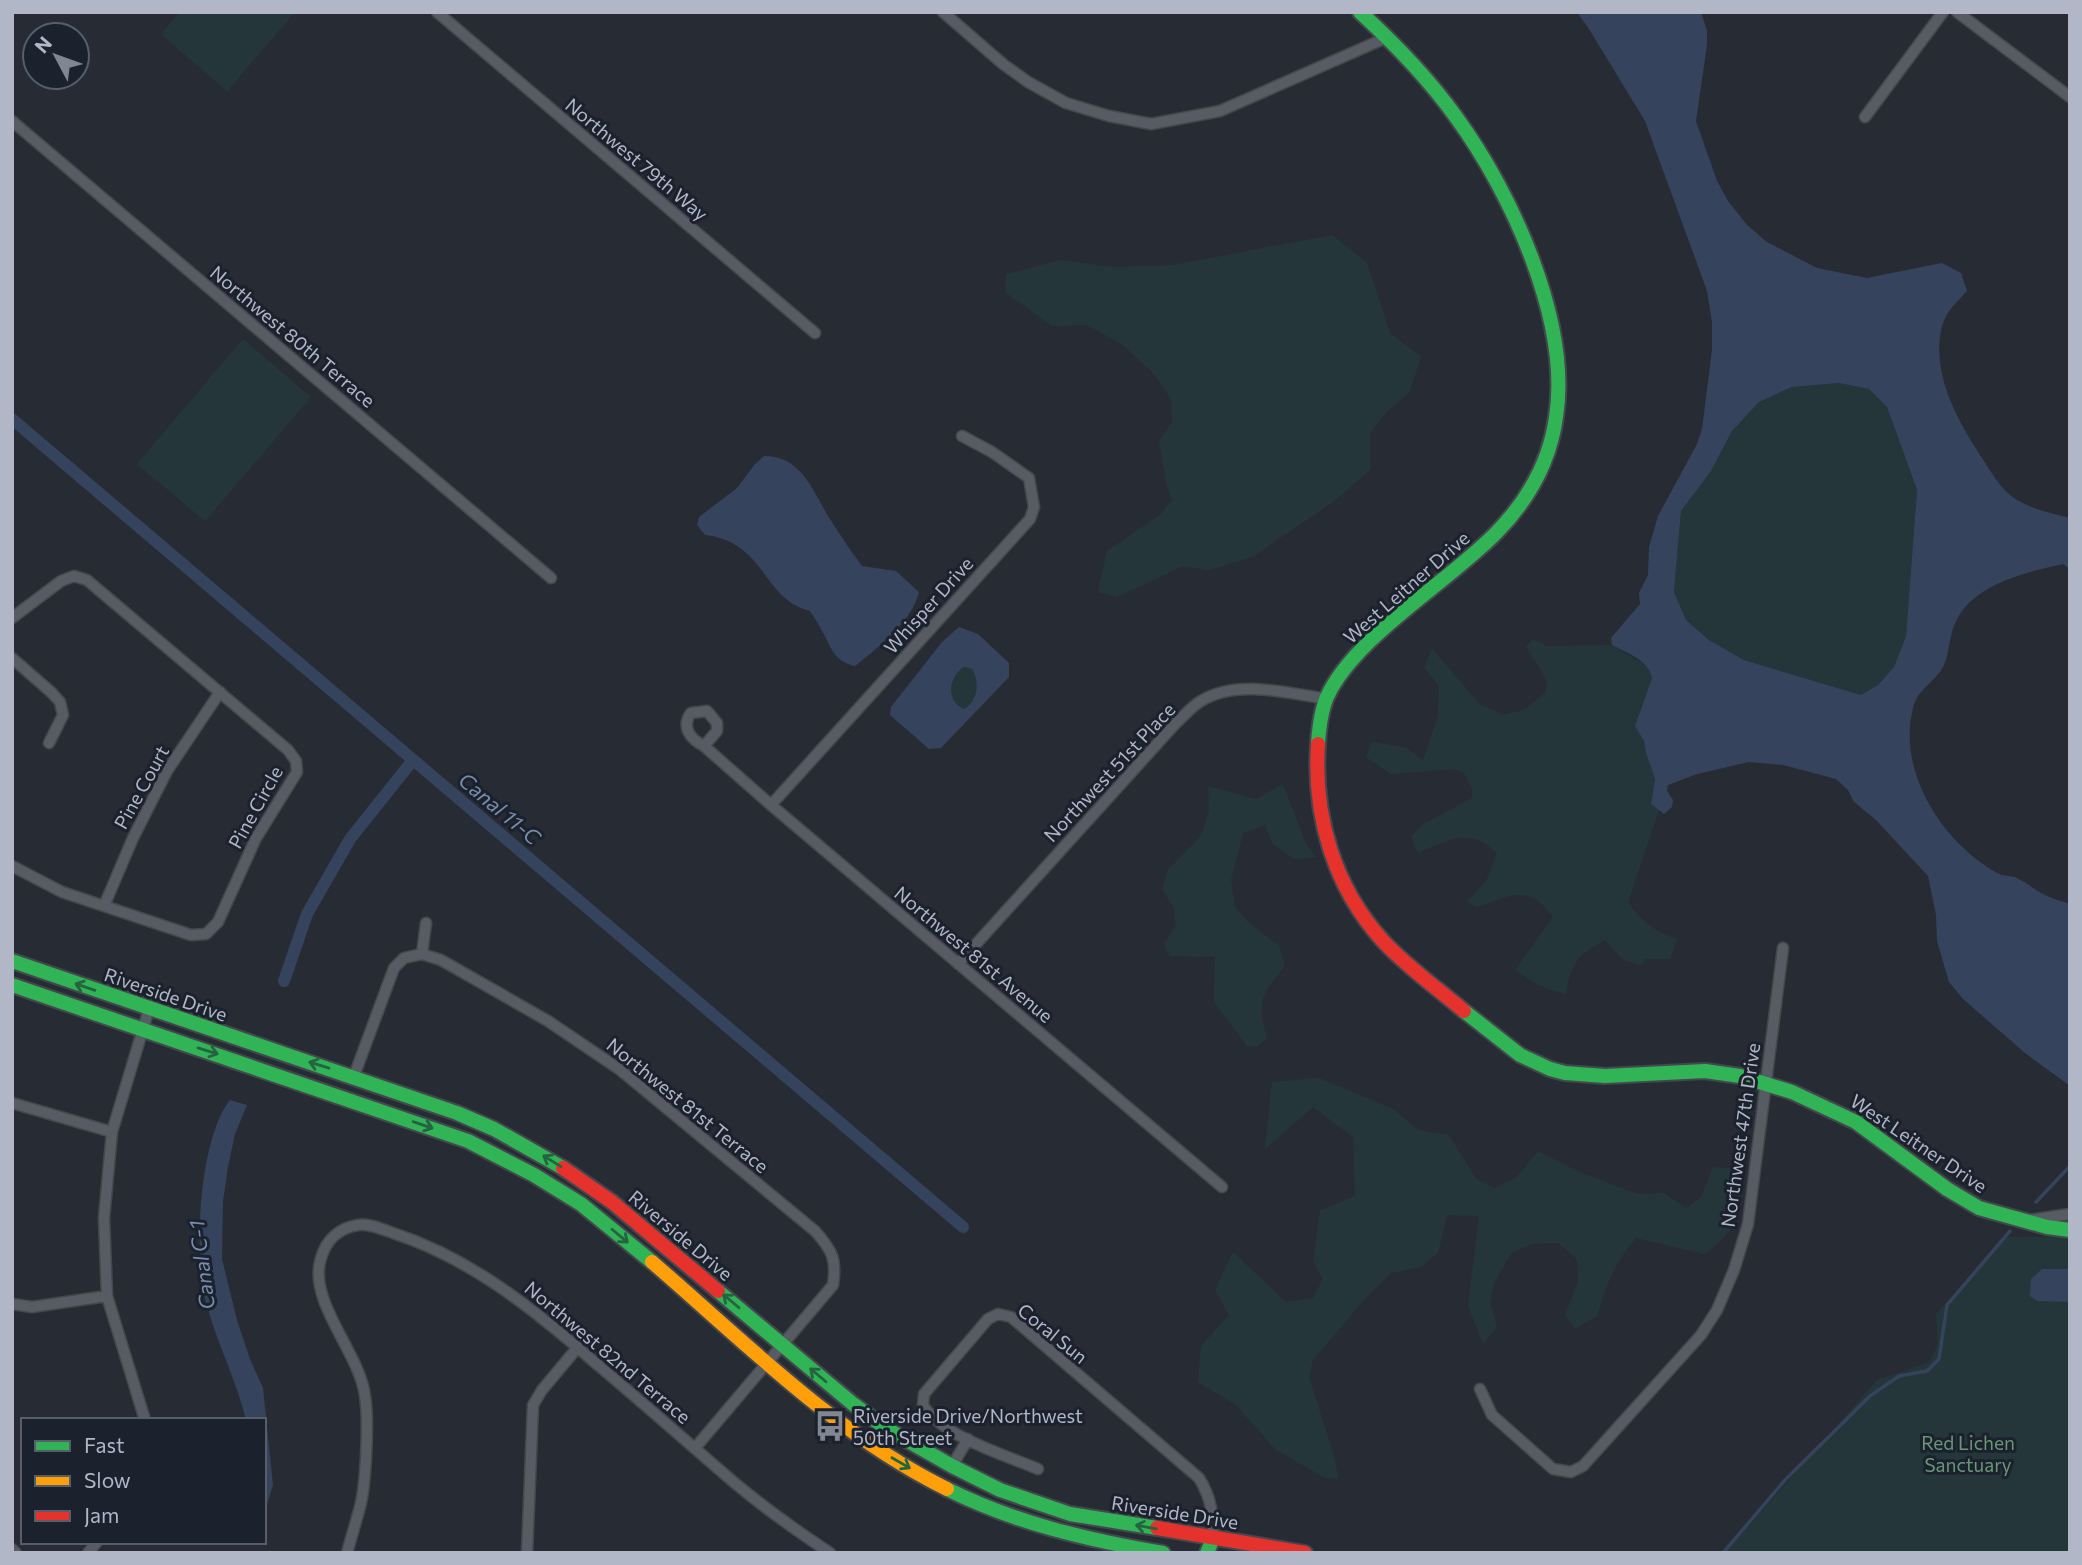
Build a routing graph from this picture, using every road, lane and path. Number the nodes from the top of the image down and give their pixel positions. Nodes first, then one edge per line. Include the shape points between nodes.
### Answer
1 (437, 12) edge
2 (943, 12) edge
3 (1360, 12) edge
4 (1943, 12) edge
5 (1957, 12) edge
6 (1388, 37) junction
7 (2070, 97) edge
8 (1865, 117) dead end
9 (12, 121) edge
10 (815, 333) dead end
11 (962, 436) dead end
12 (551, 578) dead end
13 (12, 618) edge
14 (12, 658) edge
15 (220, 692) junction
16 (1327, 699) junction
17 (49, 743) dead end
18 (705, 746) dead end
19 (771, 805) junction
20 (12, 866) edge
21 (104, 906) junction
22 (426, 923) dead end
23 (1783, 948) dead end
24 (422, 954) junction
25 (12, 961) edge
26 (958, 964) junction
27 (12, 985) edge
28 (149, 1009) junction
29 (143, 1031) junction
30 (354, 1076) junction
31 (1765, 1084) junction
32 (12, 1103) edge
33 (112, 1132) junction
34 (1222, 1187) dead end
35 (2070, 1214) edge
36 (2025, 1221) junction
37 (2070, 1230) edge
38 (107, 1296) junction
39 (12, 1304) edge
40 (783, 1345) junction
41 (578, 1347) junction
42 (769, 1362) junction
43 (1480, 1389) dead end
44 (144, 1418) edge
45 (968, 1439) junction
46 (695, 1448) junction
47 (952, 1466) junction
48 (1038, 1469) dead end
49 (1214, 1546) edge
50 (347, 1553) edge
51 (527, 1553) edge
52 (830, 1553) edge
53 (1163, 1553) edge
54 (1207, 1553) edge
55 (1306, 1553) edge

1 - 10 street, Northwest 79th Way
2 - 6 street via 1003,64 1066,103 1150,124 1220,111
3 - 6 street, West Leitner Drive
4 - 8 street
5 - 7 street
6 - 16 street, West Leitner Drive via 1439,94 1482,155 1519,228 1547,314 1557,360 1558,403 1551,441 1536,481 1516,512 1489,541 1365,647
9 - 12 street, Northwest 80th Terrace
11 - 19 street, Whisper Drive via 1029,478 1034,507 1030,519
13 - 15 street, Pine Circle via 61,582 74,576 87,580
14 - 17 street via 60,702 63,715
15 - 21 street, Pine Court via 167,771
15 - 21 street, Pine Circle via 288,750 297,772 256,838 218,922 206,934 191,935
16 - 26 street, Northwest 51st Place via 1259,690 1230,691 1201,700
16 - 31 street, West Leitner Drive via 1317,766 1330,857 1351,900 1384,942 1492,1036 1533,1062 1564,1073 1725,1073
18 - 19 street, Northwest 81st Avenue
19 - 26 street, Northwest 81st Avenue
20 - 21 street, Pine Circle via 62,892
22 - 24 street
23 - 31 street, Northwest 47th Drive
24 - 30 street via 404,958 394,968
24 - 40 street, Northwest 81st Terrace via 548,1021 619,1069 815,1231 828,1246 836,1267 833,1285
28 -> 25 street, Riverside Drive
26 - 34 street, Northwest 81st Avenue
27 - 29 street, Riverside Drive
28 - 29 street
30 -> 28 street, Riverside Drive
29 - 33 street
29 -> 42 street, Riverside Drive via 468,1141 537,1176 597,1216
40 -> 30 street, Riverside Drive via 612,1202 552,1161 457,1112
31 - 36 street, West Leitner Drive via 1828,1106 1859,1123 1955,1194 1981,1209
31 - 43 street, Northwest 47th Drive via 1748,1224 1717,1310 1701,1335 1583,1466 1571,1472 1553,1469 1492,1415
32 - 33 street
33 - 38 street via 104,1218
35 - 36 street, West Leitner Drive
36 - 37 street, West Leitner Drive
38 - 39 street via 32,1307
38 - 44 street
40 - 42 street
47 -> 40 street, Riverside Drive via 887,1429
41 - 46 street, Northwest 82nd Terrace
41 - 50 street, Northwest 82nd Terrace via 502,1288 448,1255 374,1226 359,1224 340,1230 327,1243 319,1280 365,1395 361,1504
41 - 51 street via 533,1405
42 - 46 street
42 -> 53 street, Riverside Drive via 867,1442 957,1494 1056,1531
45 - 47 street
45 - 48 street, Coral Sun
45 - 49 street, Coral Sun via 928,1414 924,1394 988,1319 998,1314 1011,1317 1199,1478 1213,1510
46 - 52 street, Northwest 82nd Terrace via 780,1519
49 -> 47 street, Riverside Drive via 1070,1514 1000,1490
49 - 54 street
49 - 55 street, Riverside Drive

